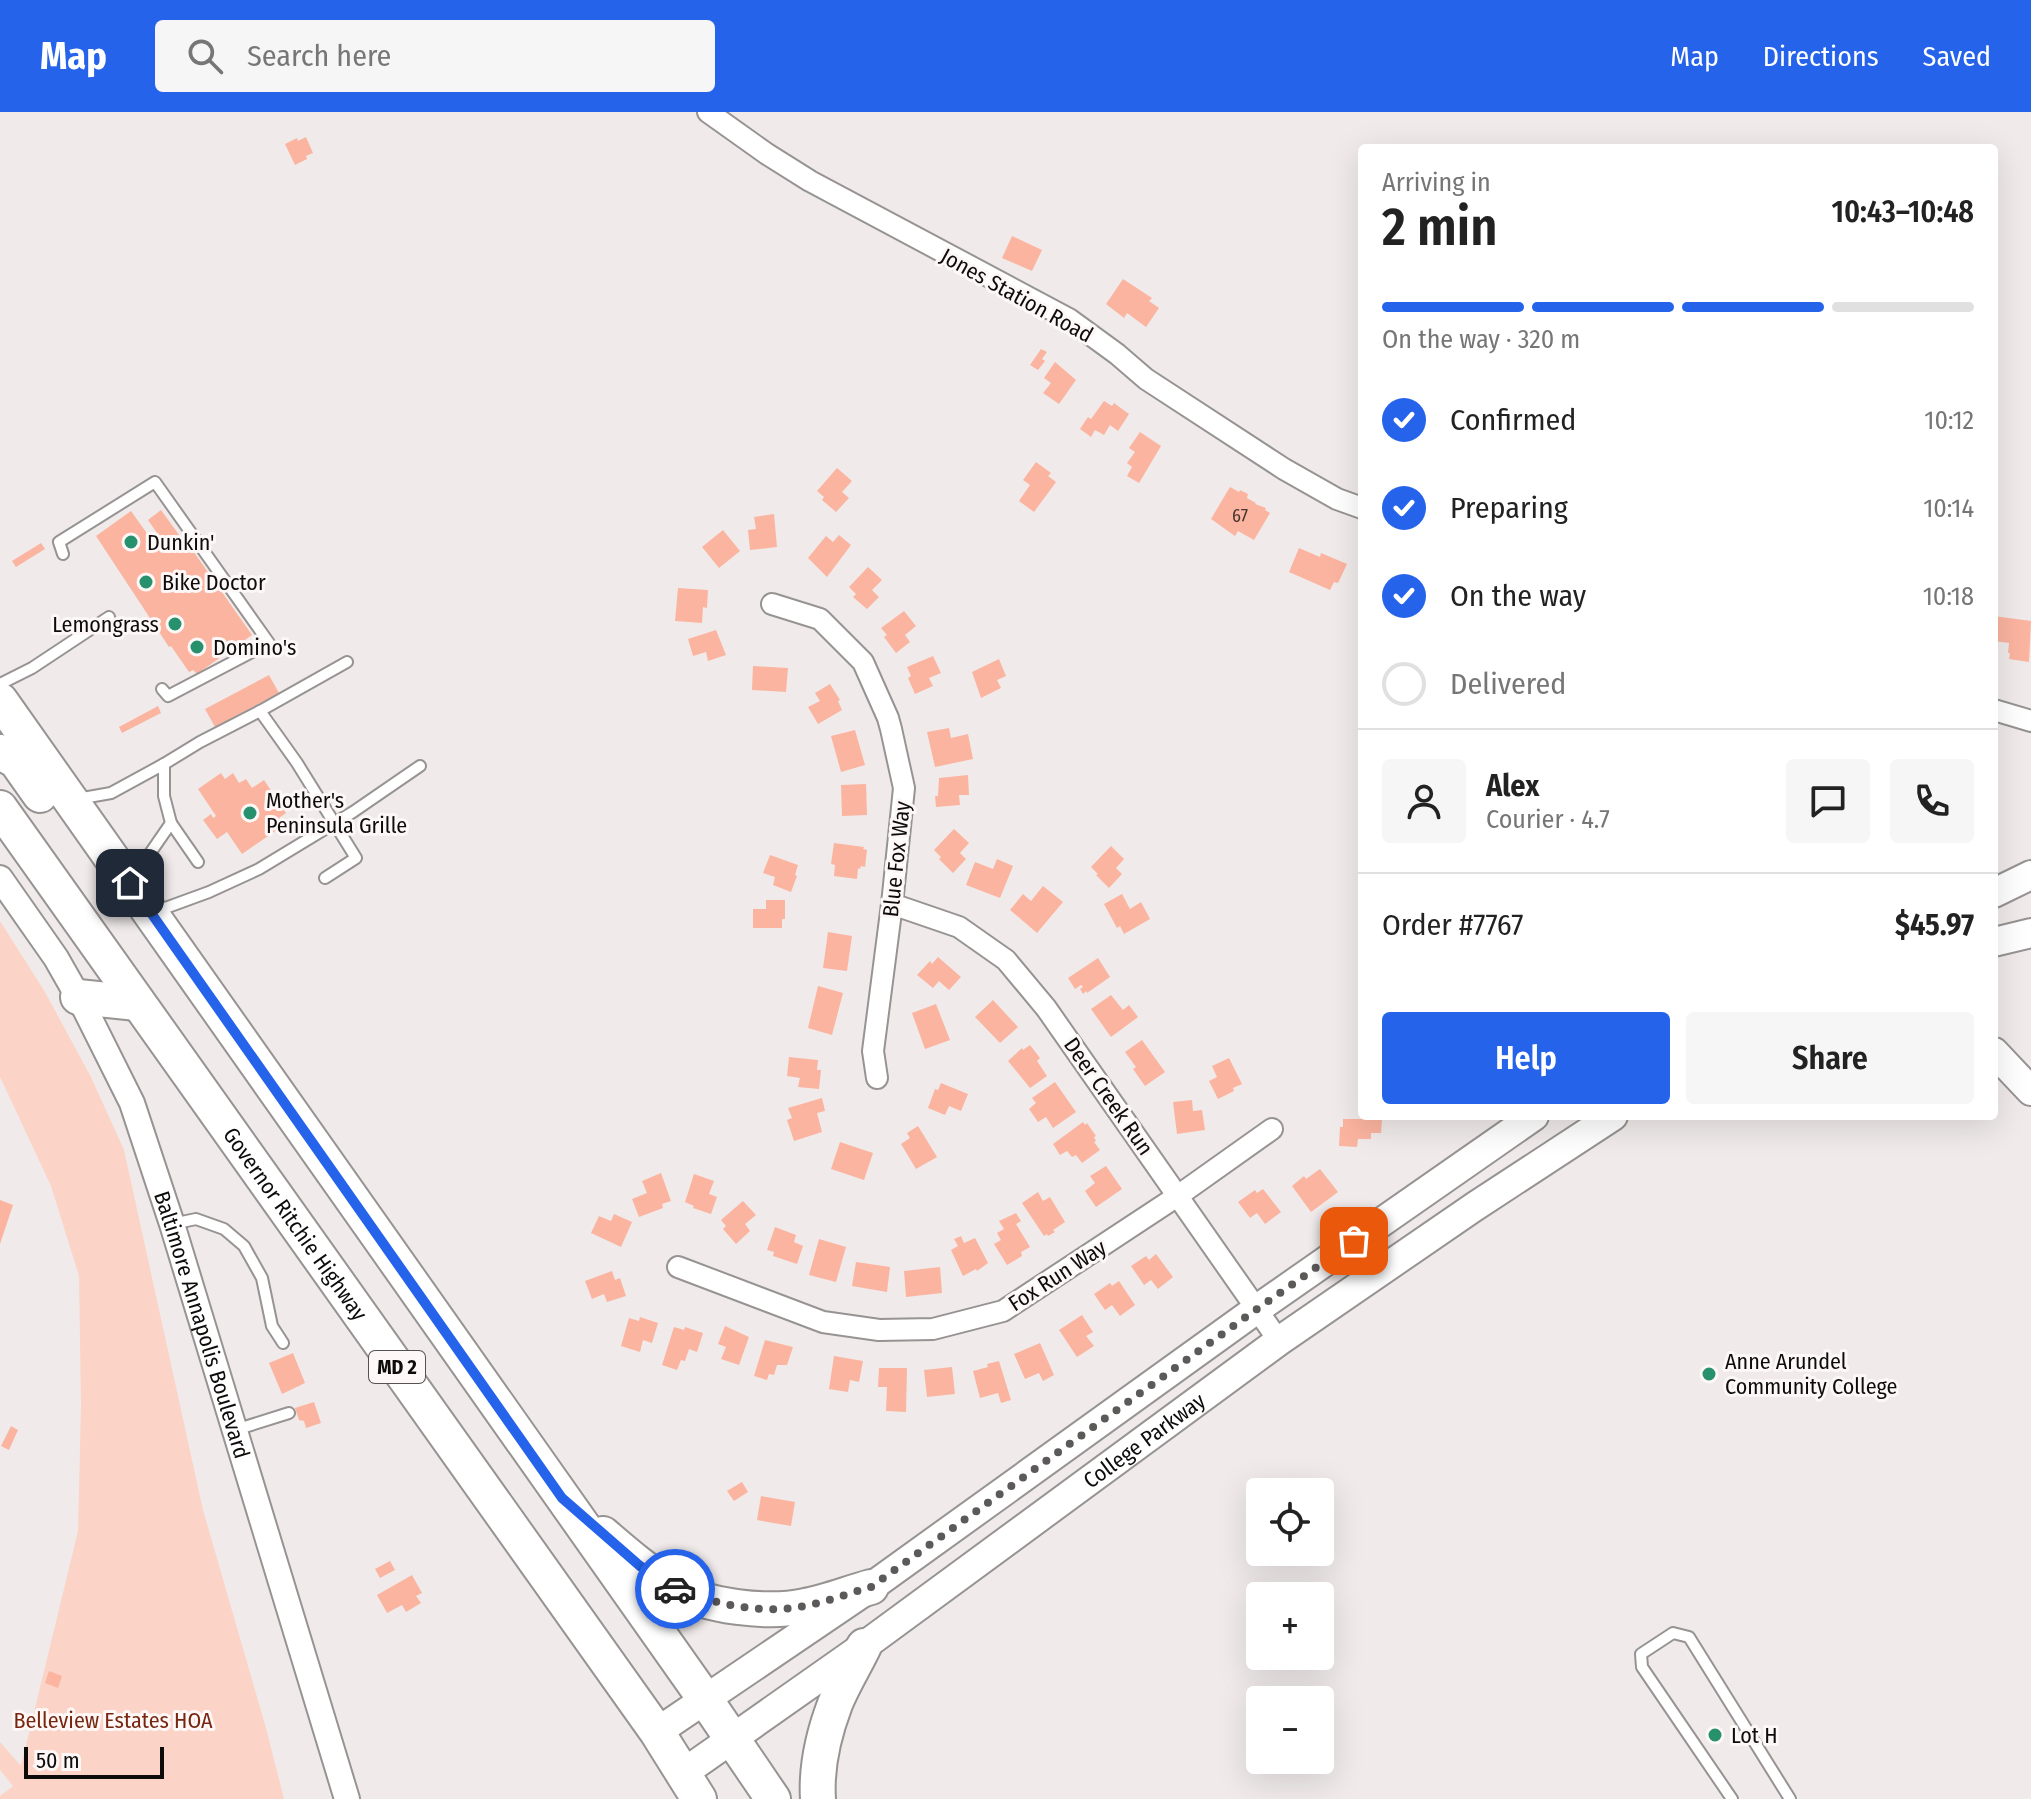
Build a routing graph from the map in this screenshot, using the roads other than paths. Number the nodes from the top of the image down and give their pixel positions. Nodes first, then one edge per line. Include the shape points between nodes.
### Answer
1 (708, 112) edge
2 (1358, 507) edge
3 (63, 554) dead end
4 (772, 604) dead end
5 (109, 617) dead end
6 (347, 662) dead end
7 (0, 684) edge
8 (162, 689) dead end
9 (0, 700) edge
10 (260, 711) junction
11 (1998, 711) edge
12 (2031, 721) edge
13 (0, 752) edge
14 (164, 764) junction
15 (420, 766) dead end
16 (71, 800) junction
17 (0, 808) edge
18 (171, 823) junction
19 (334, 823) junction
20 (198, 862) dead end
21 (2031, 875) edge
22 (0, 878) edge
23 (325, 878) dead end
24 (130, 883) junction
25 (2031, 887) edge
26 (1998, 893) edge
27 (1998, 894) edge
28 (892, 904) junction
29 (151, 914) junction
30 (2031, 933) edge
31 (1998, 941) edge
32 (209, 996) junction
33 (78, 997) junction
34 (137, 1003) junction
35 (1998, 1056) edge
36 (877, 1078) dead end
37 (2031, 1091) edge
38 (1528, 1120) edge
39 (1607, 1120) edge
40 (1272, 1129) dead end
41 (1179, 1195) junction
42 (172, 1224) junction
43 (678, 1267) dead end
44 (1257, 1309) junction
45 (1279, 1341) junction
46 (283, 1343) dead end
47 (289, 1413) dead end
48 (235, 1430) junction
49 (562, 1498) junction
50 (871, 1587) junction
51 (864, 1646) junction
52 (705, 1699) junction
53 (657, 1732) junction
54 (732, 1738) junction
55 (691, 1786) edge
56 (347, 1799) edge
57 (773, 1799) edge
58 (818, 1799) edge
59 (1732, 1799) edge
60 (1790, 1799) edge

1 - 2 street, Jones Station Road via 810,181 1069,319 1146,379 1284,469
3 - 8 lane via 59,542 155,482 269,643 168,696
4 - 28 street, Blue Fox Way via 820,619 863,662 888,718 904,788
5 - 7 lane
6 - 10 lane
9 - 16 highway, MD 2
10 - 14 lane
10 - 19 lane
11 - 12 street
13 - 32 highway via 16,761 138,934
14 - 16 lane via 111,793
14 - 18 lane
15 - 19 lane
16 - 24 highway, MD 2
17 - 34 highway, Governor Ritchie Highway / MD 2
18 - 20 lane
18 - 24 lane
19 - 23 lane via 356,858
19 - 29 lane via 259,869
21 - 26 main road
22 - 33 street, Baltimore Annapolis Boulevard
24 - 29 highway, MD 2
25 - 27 main road
28 - 36 street, Blue Fox Way via 873,1051
28 - 41 street, Deer Creek Run via 959,927 1006,960 1045,1006
29 - 32 highway, MD 2
30 - 31 main road
32 - 49 highway, MD 2
33 - 34 highway
33 - 42 street, Baltimore Annapolis Boulevard via 132,1103
34 - 53 highway, Governor Ritchie Highway / MD 2
35 - 37 main road
38 - 44 main road, College Parkway
39 - 45 main road, College Parkway
40 - 41 street, Fox Run Way
41 - 43 street, Fox Run Way via 1003,1311 933,1329 879,1330 823,1322
41 - 44 street, Deer Creek Run
42 - 46 lane via 196,1219 224,1229 244,1246 262,1278 272,1326
42 - 48 street, Baltimore Annapolis Boulevard
44 - 45 street, Deer Creek Run
44 - 50 main road, College Parkway
45 - 51 main road, College Parkway
47 - 48 lane
48 - 56 street, Baltimore Annapolis Boulevard
49 - 50 highway via 640,1566 675,1589 703,1599 771,1610
49 - 52 highway, MD 2
50 - 52 main road, College Parkway
51 - 54 main road, College Parkway
51 - 58 highway via 836,1703 823,1745
52 - 53 main road, College Parkway
52 - 54 highway, MD 2
53 - 55 highway, Governor Ritchie Highway / MD 2
54 - 55 main road, College Parkway
54 - 57 highway, MD 2
59 - 60 lane via 1642,1667 1641,1654 1673,1633 1689,1637

